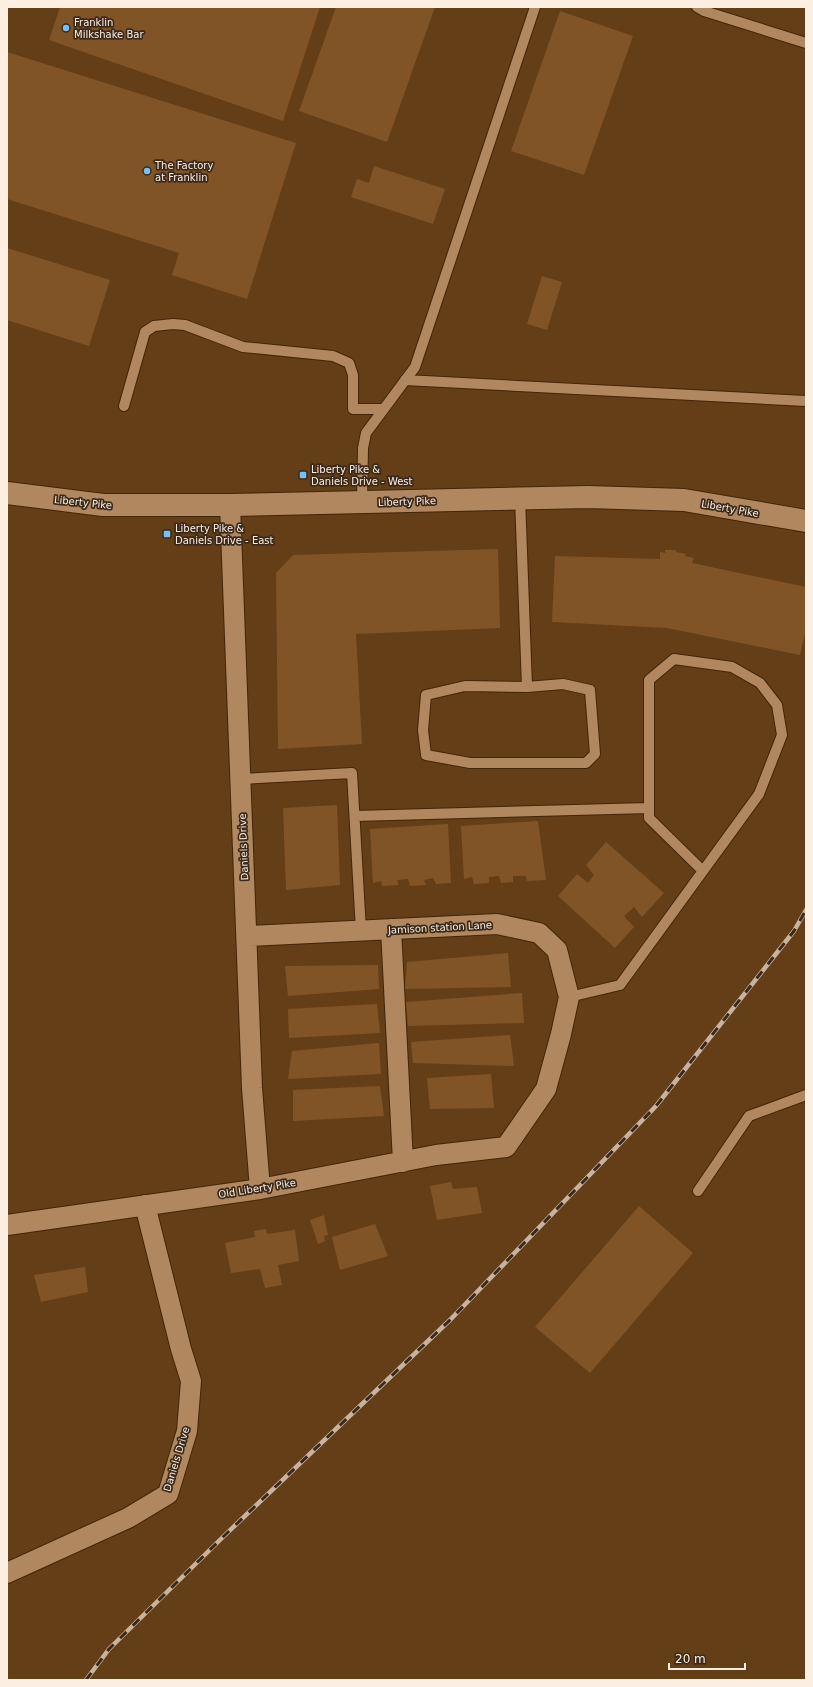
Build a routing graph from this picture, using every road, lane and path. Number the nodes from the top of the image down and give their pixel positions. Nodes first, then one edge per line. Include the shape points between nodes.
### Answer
1 (535, 7) edge
2 (698, 7) edge
3 (806, 43) edge
4 (405, 380) junction
5 (806, 400) edge
6 (124, 406) dead end
7 (384, 409) junction
8 (7, 493) edge
9 (520, 498) junction
10 (362, 502) junction
11 (230, 505) junction
12 (806, 521) edge
13 (528, 687) junction
14 (240, 779) junction
15 (649, 808) junction
16 (355, 816) junction
17 (703, 871) junction
18 (391, 929) junction
19 (361, 931) junction
20 (247, 936) junction
21 (569, 997) junction
22 (806, 1095) edge
23 (506, 1147) joint
24 (403, 1162) junction
25 (260, 1189) junction
26 (698, 1191) dead end
27 (146, 1205) junction
28 (7, 1225) edge
29 (7, 1573) edge

1 - 4 lane via 415,367
2 - 3 lane
4 - 5 lane
4 - 7 lane
6 - 7 lane via 145,332 154,326 173,324 185,325 243,347 333,356 349,363 353,375 353,409
7 - 10 lane via 366,432 362,448
8 - 11 street, Liberty Pike via 102,505
9 - 10 street, Liberty Pike
9 - 12 street, Liberty Pike via 684,500
9 - 13 lane
10 - 11 street, Liberty Pike
11 - 14 street, Daniels Drive
13 - 13 lane via 465,686 426,695 423,730 426,755 470,763 586,763 595,754 590,690 563,684
14 - 16 lane via 352,773
14 - 20 street, Daniels Drive
15 - 16 lane
15 - 17 lane via 649,818
15 - 17 lane via 649,680 674,659 732,666 760,683 776,705 782,735 759,794
16 - 19 lane
17 - 21 lane via 620,985
18 - 19 street, Jamison station Lane
18 - 21 street, Jamison station Lane via 497,924 540,934 557,950
18 - 24 street
19 - 20 street, Jamison station Lane
20 - 25 street, Daniels Drive via 252,1088
21 - 23 street, Jamison station Lane via 546,1089
22 - 26 lane via 749,1116
23 - 24 street, Old Liberty Pike via 436,1155
24 - 25 street, Old Liberty Pike
25 - 27 street, Old Liberty Pike
27 - 28 street, Old Liberty Pike
27 - 29 street, Daniels Drive via 191,1381 187,1431 168,1494 128,1518

